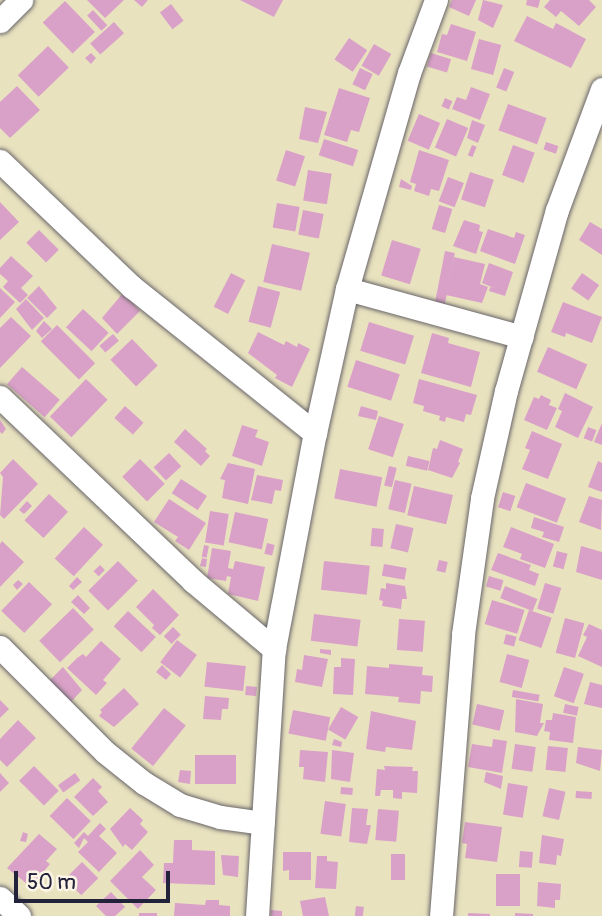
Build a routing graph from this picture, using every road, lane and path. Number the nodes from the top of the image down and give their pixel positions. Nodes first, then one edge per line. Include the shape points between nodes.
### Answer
1 (21, 0) edge
2 (436, 0) edge
3 (0, 21) edge
4 (602, 89) edge
5 (0, 161) edge
6 (347, 289) junction
7 (522, 337) junction
8 (0, 397) edge
9 (315, 433) junction
10 (0, 647) edge
11 (274, 649) junction
12 (262, 822) junction
13 (0, 898) edge
14 (19, 916) edge
15 (257, 916) edge
16 (441, 916) edge

1 - 3 street
2 - 6 street via 409,73
4 - 7 street via 557,210
5 - 9 street via 132,287
6 - 7 street
6 - 9 street
7 - 16 street via 482,498 463,634
8 - 11 street via 192,581
9 - 11 street
10 - 12 street via 105,752 144,783 180,805 220,817
11 - 12 street
12 - 15 street
13 - 14 street

